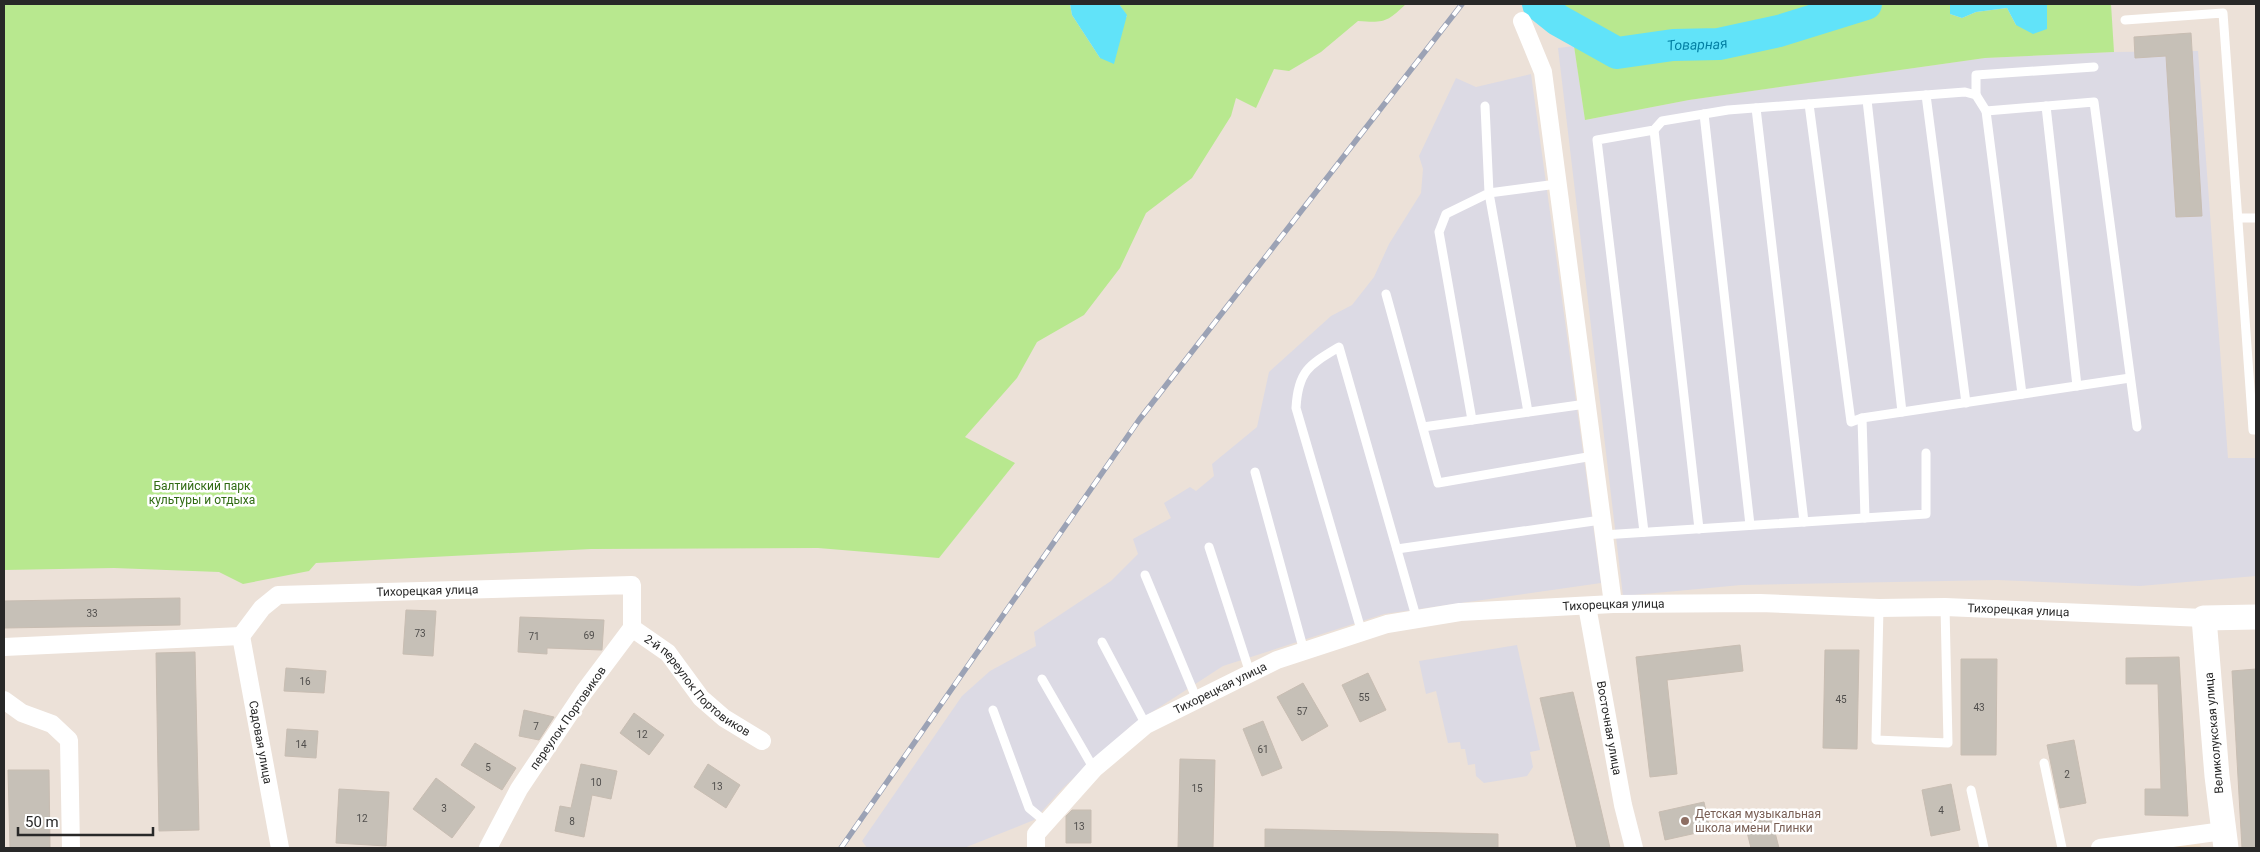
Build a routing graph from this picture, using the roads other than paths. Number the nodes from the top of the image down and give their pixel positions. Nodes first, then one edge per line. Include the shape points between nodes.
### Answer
1 (2125, 20) dead end
2 (1522, 21) dead end
3 (2094, 67) dead end
4 (1976, 94) junction
5 (1926, 95) junction
6 (1867, 100) junction
7 (1809, 104) junction
8 (1486, 106) dead end
9 (2046, 106) junction
10 (1756, 108) junction
11 (1986, 111) junction
12 (1704, 114) junction
13 (1654, 130) junction
14 (1557, 184) junction
15 (1489, 193) junction
16 (2238, 218) junction
17 (2256, 218) edge
18 (1386, 294) dead end
19 (2130, 378) junction
20 (2077, 386) junction
21 (2022, 394) junction
22 (1966, 403) junction
23 (1586, 404) junction
24 (1528, 412) junction
25 (1902, 412) junction
26 (1862, 418) junction
27 (1472, 420) junction
28 (1423, 427) junction
29 (2137, 427) dead end
30 (2256, 430) edge
31 (1926, 453) dead end
32 (1593, 456) junction
33 (1255, 472) dead end
34 (1865, 518) junction
35 (1804, 522) junction
36 (1750, 526) junction
37 (1602, 528) junction
38 (1699, 529) junction
39 (1644, 532) junction
40 (1209, 547) dead end
41 (1397, 549) junction
42 (1145, 575) dead end
43 (1613, 604) junction
44 (1588, 606) junction
45 (1945, 607) junction
46 (1879, 608) junction
47 (2256, 617) edge
48 (2204, 618) junction
49 (1417, 620) junction
50 (632, 628) junction
51 (1362, 632) junction
52 (242, 636) junction
53 (1102, 642) dead end
54 (4, 647) edge
55 (1304, 651) junction
56 (1250, 673) junction
57 (1042, 679) dead end
58 (4, 700) edge
59 (1197, 700) junction
60 (994, 710) dead end
61 (1146, 726) junction
62 (762, 741) dead end
63 (2044, 763) dead end
64 (1094, 770) junction
65 (1971, 790) dead end
66 (1039, 835) edge
67 (2225, 839) edge
68 (71, 848) edge
69 (280, 848) edge
70 (488, 848) edge
71 (1634, 848) edge
72 (1984, 848) edge
73 (2062, 848) edge
74 (2100, 848) edge

1 - 16 lane via 2223,13
2 - 14 street via 1543,72
3 - 4 lane via 1976,75
4 - 5 lane
4 - 11 lane
5 - 6 lane
5 - 22 lane
6 - 7 lane
6 - 25 lane
7 - 10 lane
7 - 26 lane via 1851,422
8 - 15 lane
9 - 11 lane
9 - 19 lane via 2094,102
9 - 20 lane
10 - 12 lane
10 - 35 lane
11 - 21 lane
12 - 13 lane via 1662,121
12 - 36 lane
13 - 38 lane
13 - 39 lane via 1597,140
14 - 15 lane
14 - 23 street
15 - 24 lane
15 - 27 lane via 1446,214 1439,232
16 - 17 lane
16 - 30 lane via 2253,430
18 - 28 lane
19 - 20 lane
19 - 29 lane
20 - 21 lane
21 - 22 lane
22 - 25 lane
23 - 24 lane
23 - 32 street
24 - 27 lane
25 - 26 lane
26 - 34 lane
27 - 28 lane
28 - 32 lane via 1438,483
31 - 34 lane via 1926,514
32 - 37 street
33 - 55 lane
34 - 35 lane
35 - 36 lane
36 - 38 lane
37 - 39 lane
37 - 41 lane
37 - 43 street
38 - 39 lane
40 - 56 lane
41 - 49 lane
41 - 51 lane via 1339,347 1312,363 1297,385 1296,408
42 - 59 lane
43 - 44 street, Тихорецкая улица
43 - 46 street, Тихорецкая улица via 1760,603
44 - 49 street, Тихорецкая улица via 1460,612
44 - 71 street, Восточная улица via 1623,805
45 - 46 street, Тихорецкая улица
45 - 46 lane via 1948,743 1876,740
45 - 48 street, Тихорецкая улица
47 - 48 street, Тихорецкая улица
48 - 67 street, Великолукская улица
49 - 51 street, Тихорецкая улица
50 - 52 street, Тихорецкая улица via 632,585 278,595 262,608
50 - 62 street, 2-й переулок Портовиков via 668,653 702,698 724,718
50 - 70 street, переулок Портовиков via 584,692 519,789
51 - 55 street, Тихорецкая улица
52 - 54 street
52 - 69 street, Садовая улица
53 - 61 lane
55 - 56 street, Тихорецкая улица
56 - 59 street, Тихорецкая улица
57 - 64 lane
58 - 68 street via 22,713 52,724 69,740
59 - 61 street, Тихорецкая улица
60 - 66 lane
61 - 64 street, Тихорецкая улица
63 - 73 lane
64 - 66 street, Тихорецкая улица
65 - 72 lane
67 - 74 street

